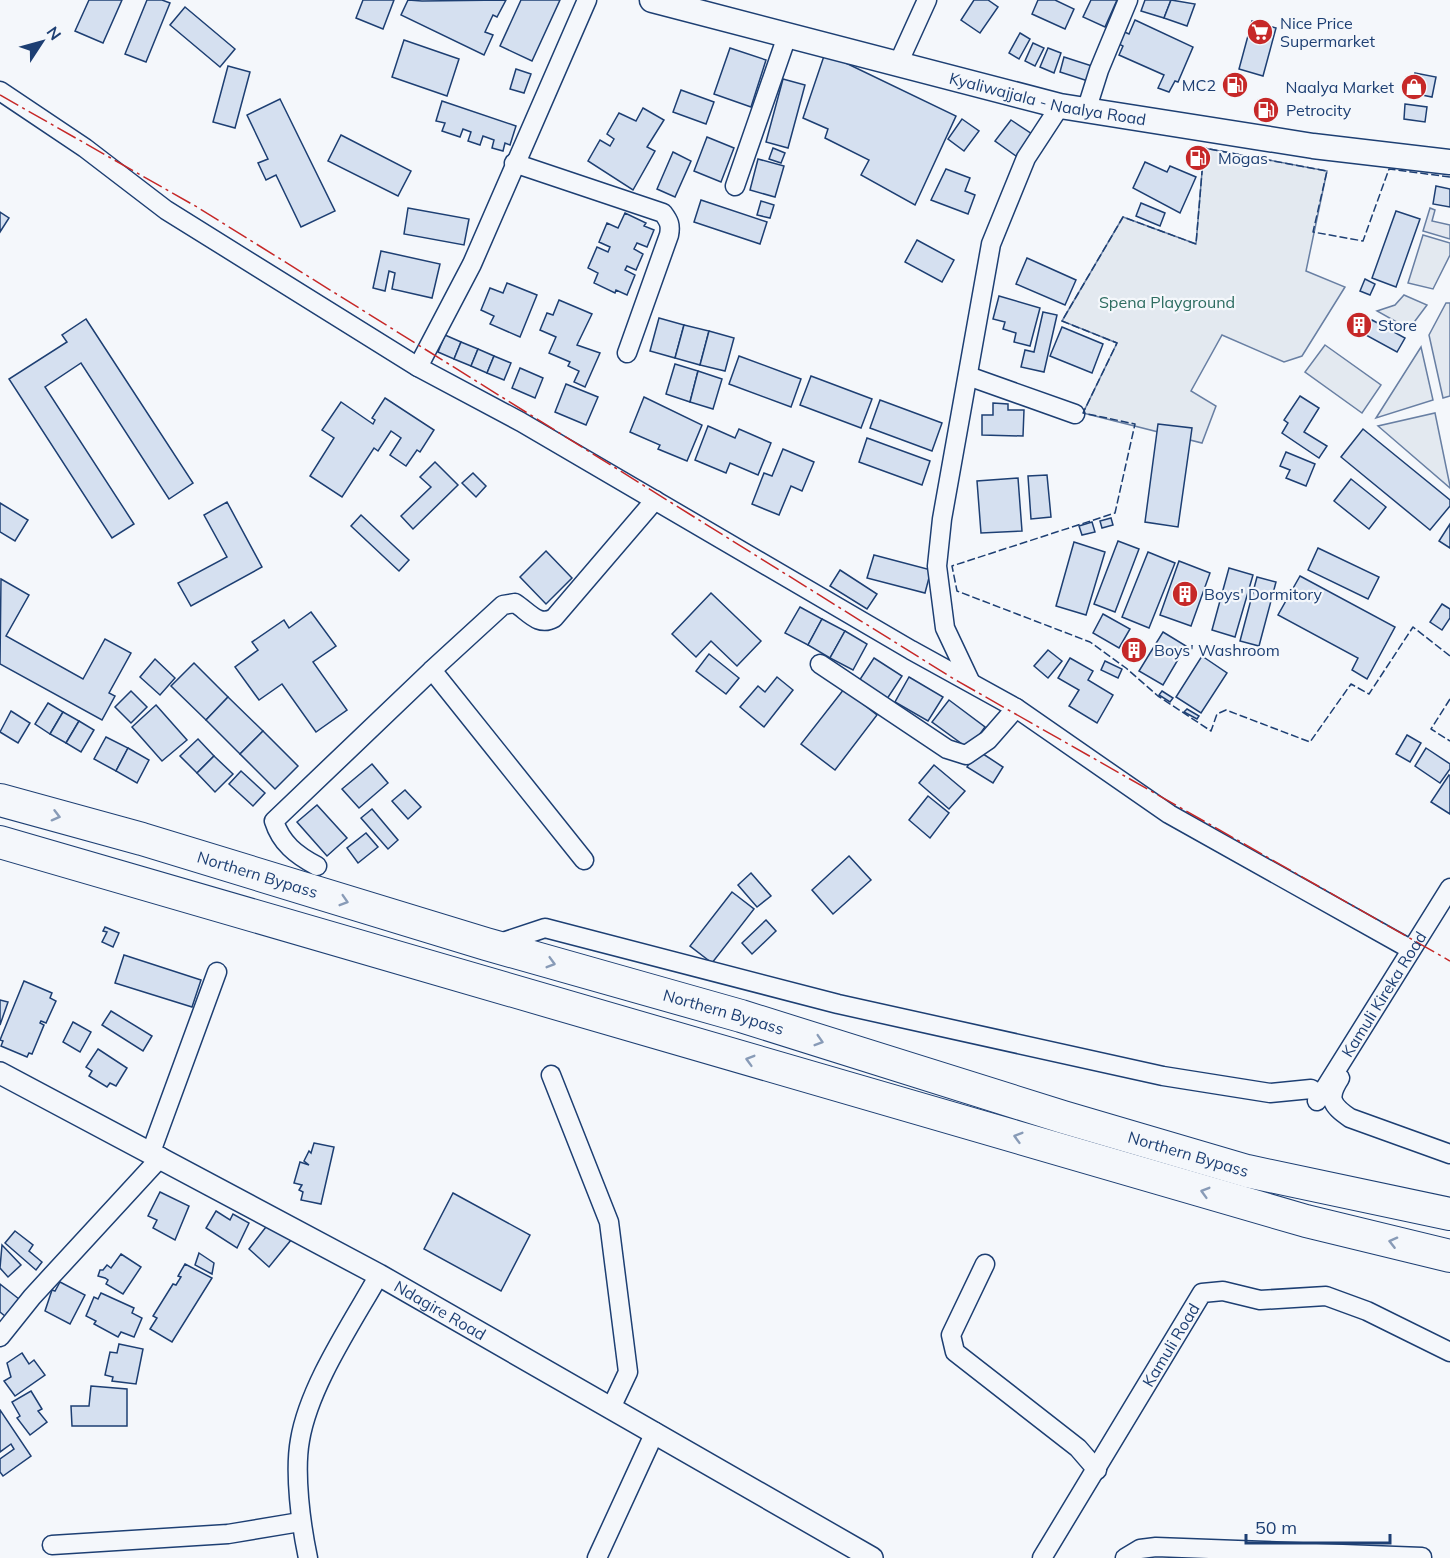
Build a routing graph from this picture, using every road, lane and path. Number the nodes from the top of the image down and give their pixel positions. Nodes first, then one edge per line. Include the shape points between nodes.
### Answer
1 (587, 0) edge
2 (652, 0) edge
3 (927, 0) edge
4 (1128, 0) edge
5 (787, 36) junction
6 (897, 66) junction
7 (0, 91) edge
8 (1060, 106) junction
9 (1086, 111) junction
10 (514, 162) junction
11 (1450, 162) edge
12 (735, 186) dead end
13 (627, 353) dead end
14 (418, 367) junction
15 (968, 376) junction
16 (1075, 414) dead end
17 (655, 500) junction
18 (820, 664) dead end
19 (432, 670) junction
20 (970, 681) junction
21 (1016, 708) junction
22 (0, 800) edge
23 (0, 842) edge
24 (584, 860) dead end
25 (317, 866) dead end
26 (1450, 888) edge
27 (491, 946) junction
28 (1410, 949) junction
29 (217, 972) dead end
30 (1346, 1053) junction
31 (0, 1073) edge
32 (551, 1075) dead end
33 (1450, 1154) edge
34 (156, 1155) junction
35 (1450, 1214) edge
36 (1450, 1256) edge
37 (985, 1264) dead end
38 (379, 1275) junction
39 (0, 1337) edge
40 (1450, 1352) edge
41 (611, 1408) junction
42 (655, 1432) junction
43 (1097, 1470) junction
44 (300, 1522) junction
45 (52, 1545) dead end
46 (1422, 1557) edge
47 (308, 1558) edge
48 (597, 1558) edge
49 (872, 1558) edge
50 (1042, 1558) edge
51 (1125, 1558) edge

1 - 10 street
2 - 5 main road, Kyaliwajjala - Naalya Road
3 - 6 street
4 - 9 street
5 - 6 main road, Kyaliwajjala - Naalya Road
5 - 12 street
6 - 8 main road, Kyaliwajjala - Naalya Road
7 - 14 street via 85,148 166,210
8 - 9 main road, Kyaliwajjala - Naalya Road
8 - 15 street via 1026,158 991,244
9 - 11 main road, Kyaliwajjala - Naalya Road
10 - 13 street via 663,213 668,220 669,235
10 - 14 street via 472,264
14 - 17 street
15 - 16 street
15 - 20 street via 942,519 938,566 945,628
17 - 19 street via 554,618 540,622 515,603 503,605
17 - 20 street
18 - 21 street via 947,749 966,755 988,740
19 - 24 street
19 - 25 street via 274,821 279,838 301,858
20 - 21 street
21 - 28 street via 1169,814
22 -> 27 highway, Northern Bypass via 142,839
36 -> 23 highway, Northern Bypass via 1306,1221
26 - 28 street, Kamuli Kireka Road
27 - 30 street, Kamuli Kireka Road via 545,928 838,1004 1163,1076 1270,1093 1311,1089 1319,1098
27 -> 35 highway, Northern Bypass via 741,1016 1063,1118 1247,1171
28 - 30 street, Kamuli Kireka Road
29 - 34 street
30 - 33 street via 1352,1058 1331,1097 1339,1110 1350,1118
31 - 34 street, Ndagire Road
32 - 41 street via 609,1222 628,1372
34 - 38 street, Ndagire Road
34 - 39 street
37 - 43 street via 951,1335 955,1352 1078,1448
38 - 41 street, Ndagire Road
38 - 44 street via 315,1391 300,1440
40 - 43 street, Kamuli Road via 1326,1296 1260,1300 1223,1291 1202,1293
41 - 42 street, Ndagire Road
42 - 48 street
42 - 49 street, Ndagire Road
43 - 50 street, Kamuli Road
44 - 45 street via 228,1534
44 - 47 street
46 - 51 street via 1156,1546

